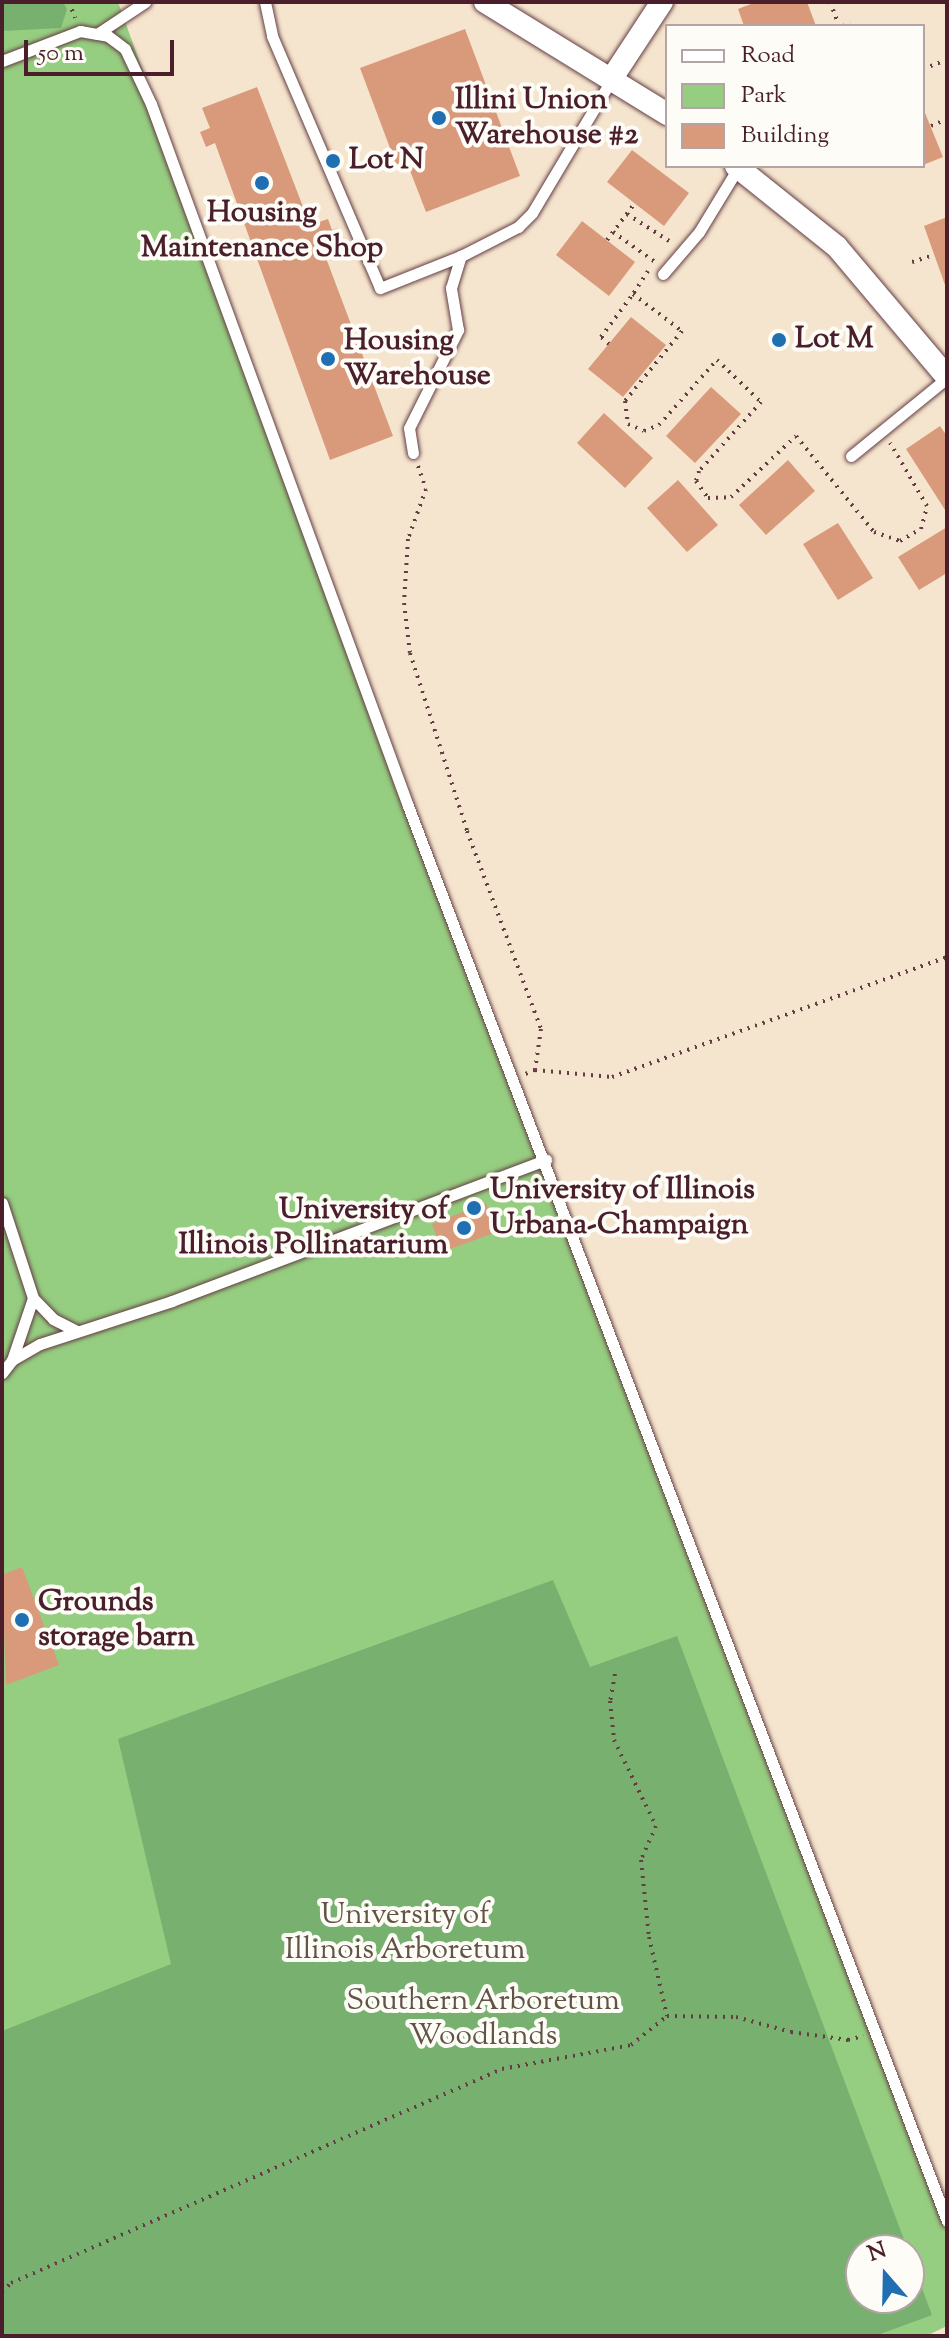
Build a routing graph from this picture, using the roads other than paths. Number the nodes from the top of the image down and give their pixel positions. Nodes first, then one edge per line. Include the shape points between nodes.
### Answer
1 (145, 2) edge
2 (265, 2) edge
3 (485, 2) edge
4 (662, 2) edge
5 (97, 34) junction
6 (2, 61) edge
7 (612, 78) junction
8 (665, 113) edge
9 (736, 168) edge
10 (738, 168) edge
11 (461, 256) junction
12 (663, 274) dead end
13 (947, 377) edge
14 (413, 453) road end
15 (851, 456) dead end
16 (546, 1160) junction
17 (2, 1203) edge
18 (33, 1298) junction
19 (77, 1331) junction
20 (12, 1360) junction
21 (2, 1373) edge
22 (947, 2221) edge

1 - 5 lane
2 - 11 lane via 272,36 380,288
3 - 7 street
4 - 7 street
5 - 6 lane via 80,31
5 - 16 lane via 125,49 151,104 408,806
7 - 8 street
7 - 11 lane via 532,213 518,227
9 - 12 lane via 699,232
10 - 13 street via 837,247
11 - 14 lane via 451,288 458,330 409,428
13 - 15 lane
16 - 19 lane via 172,1301
16 - 22 lane
17 - 18 lane
18 - 19 lane via 53,1319
18 - 20 lane
19 - 20 lane
20 - 21 lane

